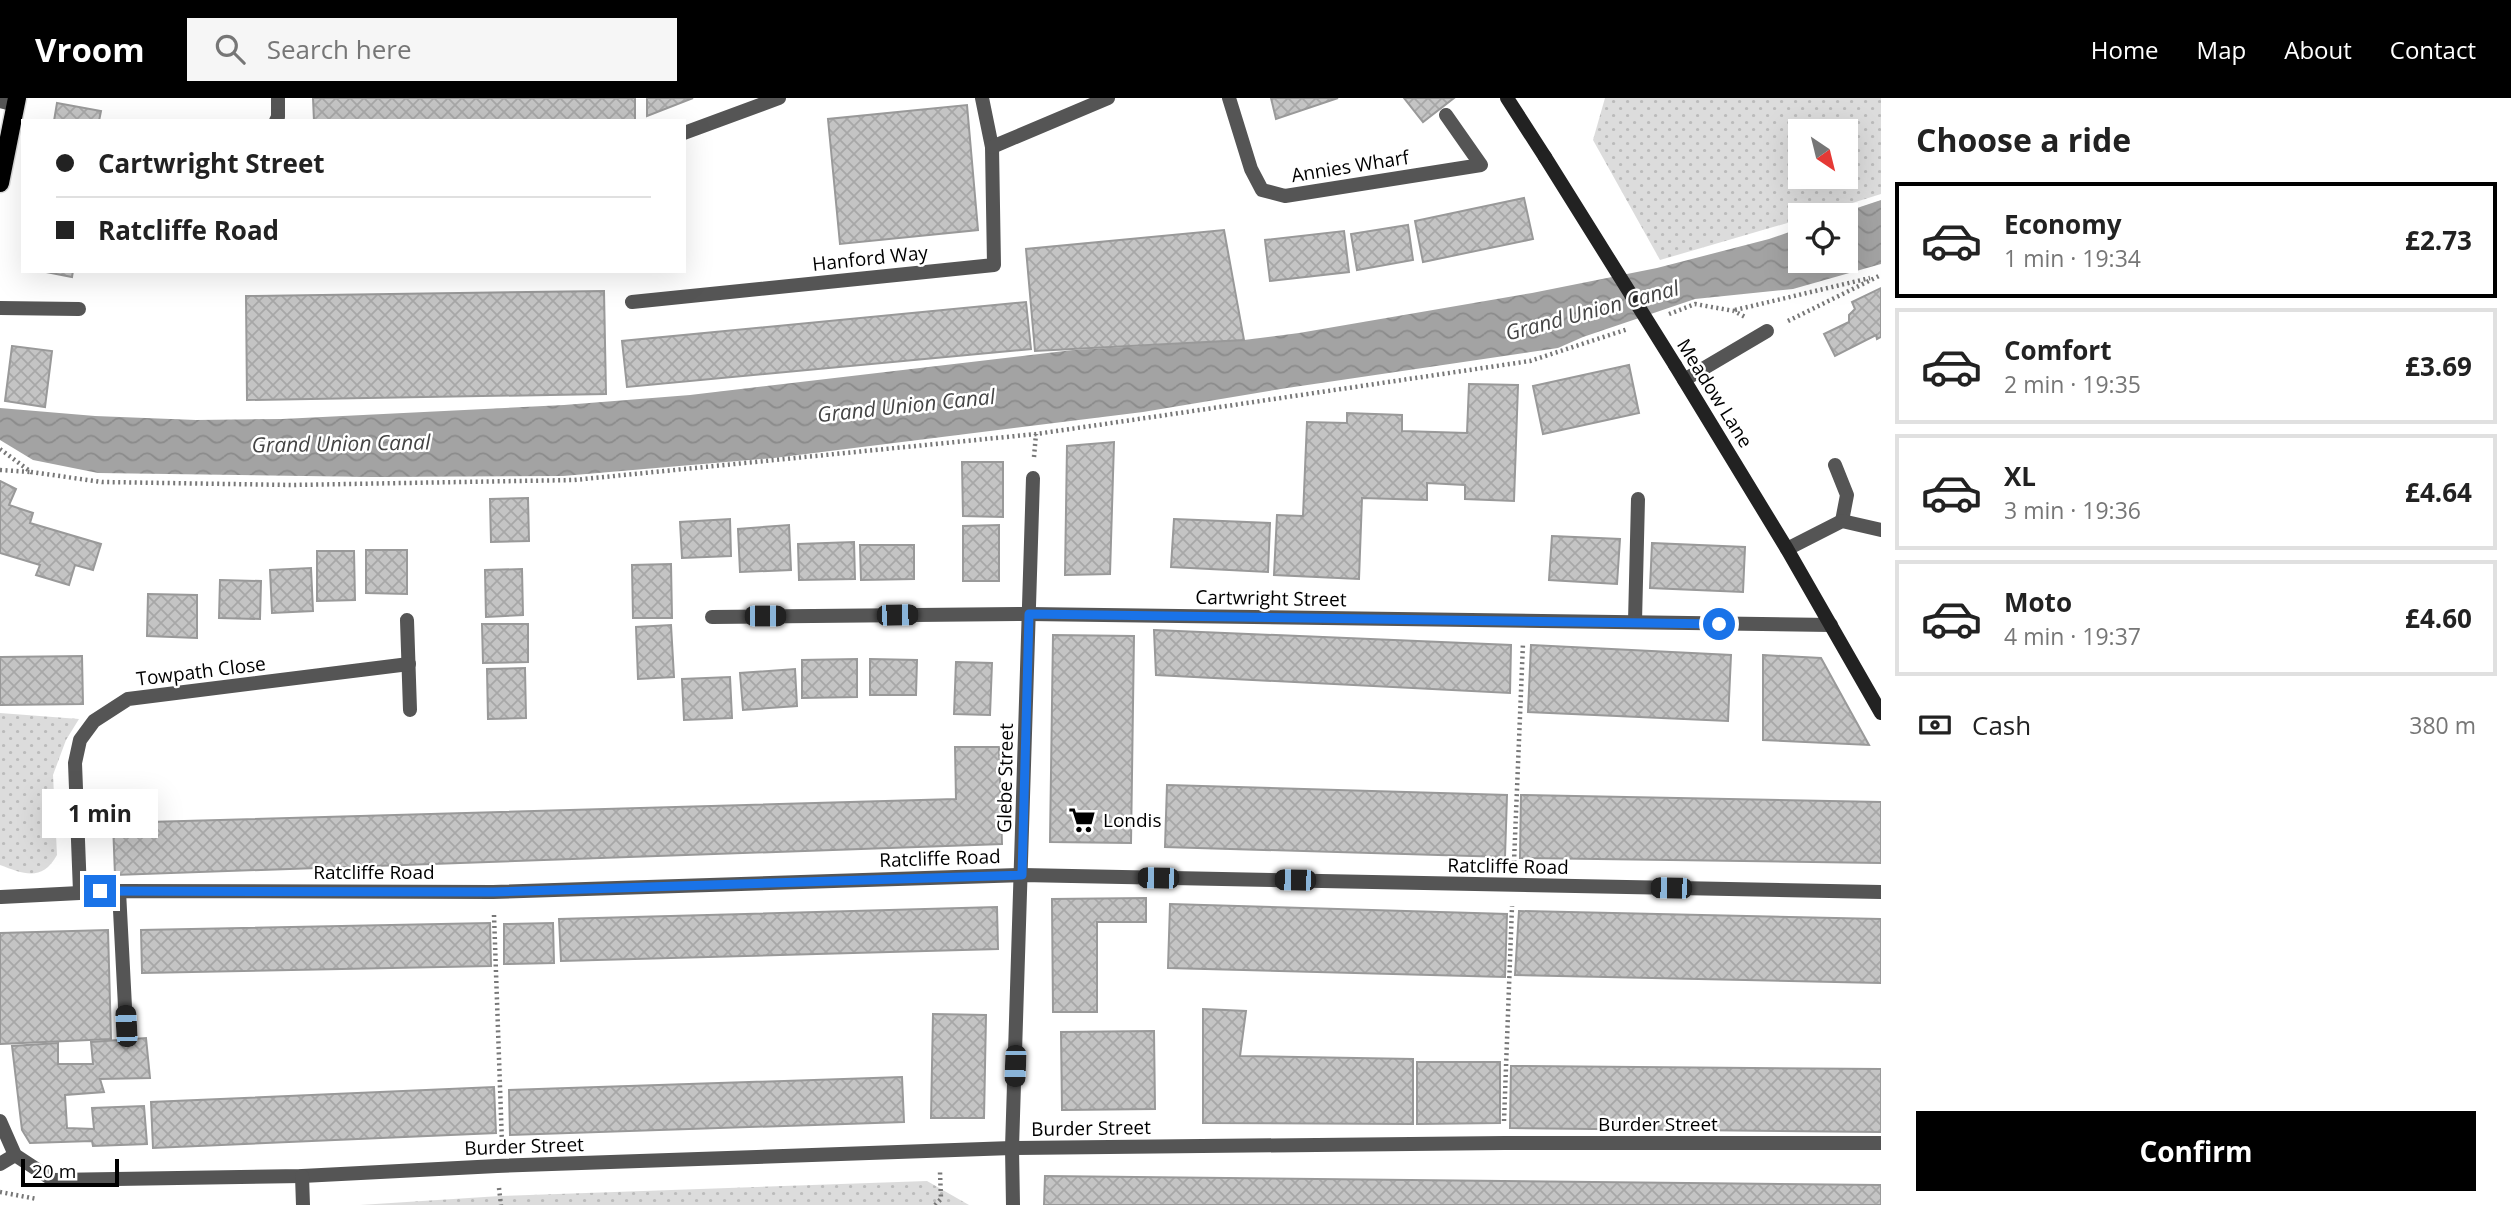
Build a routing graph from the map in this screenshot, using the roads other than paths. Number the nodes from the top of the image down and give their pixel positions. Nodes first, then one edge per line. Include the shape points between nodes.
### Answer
1 (278, 98) edge
2 (779, 98) edge
3 (982, 98) edge
4 (1108, 98) edge
5 (1229, 98) edge
6 (1507, 98) edge
7 (11, 101) edge
8 (1446, 115) dead end
9 (277, 119) edge
10 (686, 132) edge
11 (992, 147) junction
12 (0, 183) edge
13 (632, 302) dead end
14 (0, 308) edge
15 (79, 309) dead end
16 (1767, 331) road end
17 (1684, 380) junction
18 (1835, 465) dead end
19 (1033, 478) dead end
20 (1638, 499) dead end
21 (1842, 521) junction
22 (1881, 530) edge
23 (1787, 549) junction
24 (1029, 614) junction
25 (712, 617) dead end
26 (407, 620) dead end
27 (1635, 622) junction
28 (1831, 625) junction
29 (410, 664) junction
30 (410, 710) dead end
31 (1881, 713) edge
32 (1022, 875) junction
33 (119, 891) junction
34 (80, 892) junction
35 (1881, 892) edge
36 (1, 897) edge
37 (126, 1026) dead end
38 (0, 1121) edge
39 (1881, 1143) edge
40 (1012, 1148) junction
41 (15, 1155) junction
42 (0, 1164) edge
43 (302, 1176) junction
44 (303, 1205) edge
45 (1013, 1205) edge

1 - 9 street
2 - 10 street
3 - 11 street, Hanford Way
4 - 11 street
5 - 8 street, Annies Wharf via 1262,190 1285,196 1481,165
6 - 17 street, Meadow Lane, bridge
7 - 12 main road
11 - 13 street, Hanford Way via 994,265
14 - 15 street
16 - 17 street
17 - 23 street, Meadow Lane
18 - 21 street via 1847,495
19 - 24 street, Glebe Street
20 - 27 street
21 - 22 street
21 - 23 street
23 - 28 street, Meadow Lane
24 - 25 street, Cartwright Street
24 - 27 street, Cartwright Street
24 - 32 street, Glebe Street
26 - 29 street
27 - 28 street, Cartwright Street
28 - 31 street, Meadow Lane
29 - 30 street
29 - 34 street, Towpath Close via 128,699 94,721 79,740 75,763
32 - 33 street, Ratcliffe Road via 493,892
32 - 35 street, Ratcliffe Road
32 - 40 street, Glebe Street
33 - 34 street, Ratcliffe Road
33 - 37 street
34 - 36 street, Ratcliffe Road
38 - 41 street
39 - 40 street, Burder Street
40 - 43 street, Burder Street
40 - 45 street, Glebe Street
41 - 42 street
41 - 43 street, Burder Street via 53,1180
43 - 44 street

